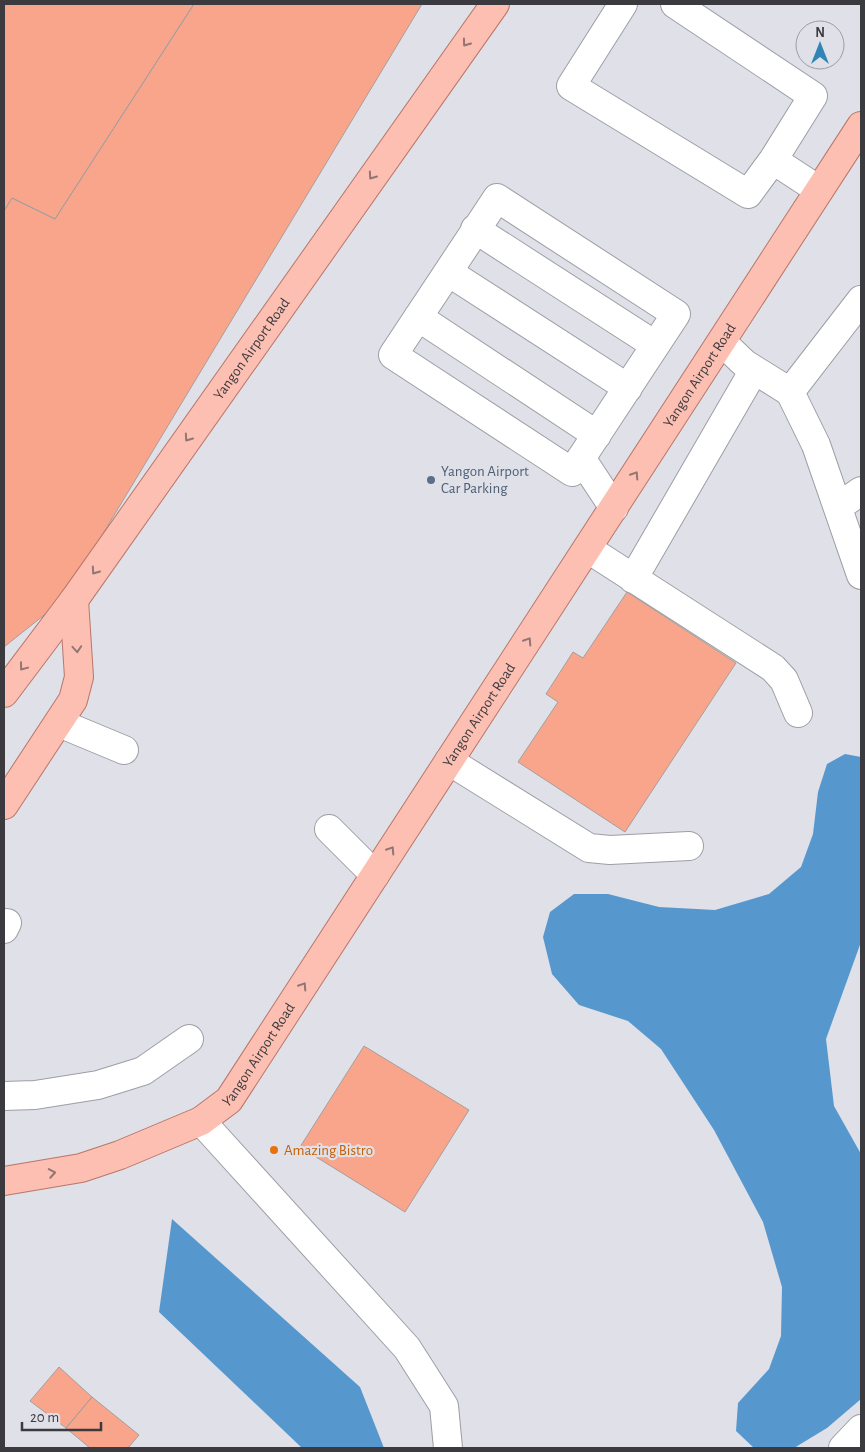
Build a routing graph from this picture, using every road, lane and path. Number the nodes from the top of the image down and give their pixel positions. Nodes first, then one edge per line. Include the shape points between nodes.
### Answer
1 (495, 4) edge
2 (623, 4) edge
3 (675, 4) edge
4 (861, 126) edge
5 (773, 160) junction
6 (819, 190) junction
7 (475, 230) junction
8 (448, 272) junction
9 (861, 300) edge
10 (418, 317) junction
11 (722, 342) junction
12 (655, 346) junction
13 (754, 370) junction
14 (628, 388) junction
15 (790, 392) junction
16 (597, 435) junction
17 (581, 458) junction
18 (861, 491) edge
19 (838, 507) junction
20 (614, 508) junction
21 (588, 549) junction
22 (861, 575) edge
23 (632, 579) junction
24 (74, 600) junction
25 (4, 693) edge
26 (798, 713) dead end
27 (59, 722) junction
28 (124, 750) dead end
29 (449, 761) junction
30 (4, 805) edge
31 (329, 829) dead end
32 (689, 846) dead end
33 (375, 875) junction
34 (189, 1039) dead end
35 (4, 1096) edge
36 (201, 1121) junction
37 (4, 1181) edge
38 (861, 1429) edge
39 (448, 1448) edge
40 (843, 1448) edge

1 -> 24 main road, Yangon Airport Road
2 - 5 lane via 572,86 748,194
3 - 5 lane via 813,96
4 - 6 main road, Yangon Airport Road
5 - 6 lane
6 - 11 main road, Yangon Airport Road
7 - 8 lane
7 - 12 lane
7 - 12 lane via 497,198 513,208 676,314
8 - 10 lane
8 - 14 lane
9 - 15 lane
10 - 16 lane
10 - 17 lane via 393,356 572,472
11 - 13 lane
20 -> 11 main road, Yangon Airport Road
12 - 14 lane
13 - 15 lane
13 - 23 lane
14 - 16 lane
15 - 19 lane via 816,444
16 - 17 lane
17 - 20 lane
18 - 19 lane
19 - 22 lane
20 - 21 main road, Yangon Airport Road
21 - 23 lane
29 -> 21 main road, Yangon Airport Road
23 - 26 lane via 773,668 784,680
24 -> 25 main road, Yangon Airport Road
24 -> 27 main road via 79,677 73,700
27 - 28 lane
27 - 30 main road
29 - 32 lane via 590,848
33 -> 29 main road, Yangon Airport Road
31 - 33 lane
36 -> 33 main road, Yangon Airport Road via 228,1100
34 - 35 lane via 143,1071 98,1085 35,1095
37 -> 36 main road, Yangon Airport Road via 81,1168 155,1142
36 - 39 lane via 407,1348 444,1406
38 - 40 lane

